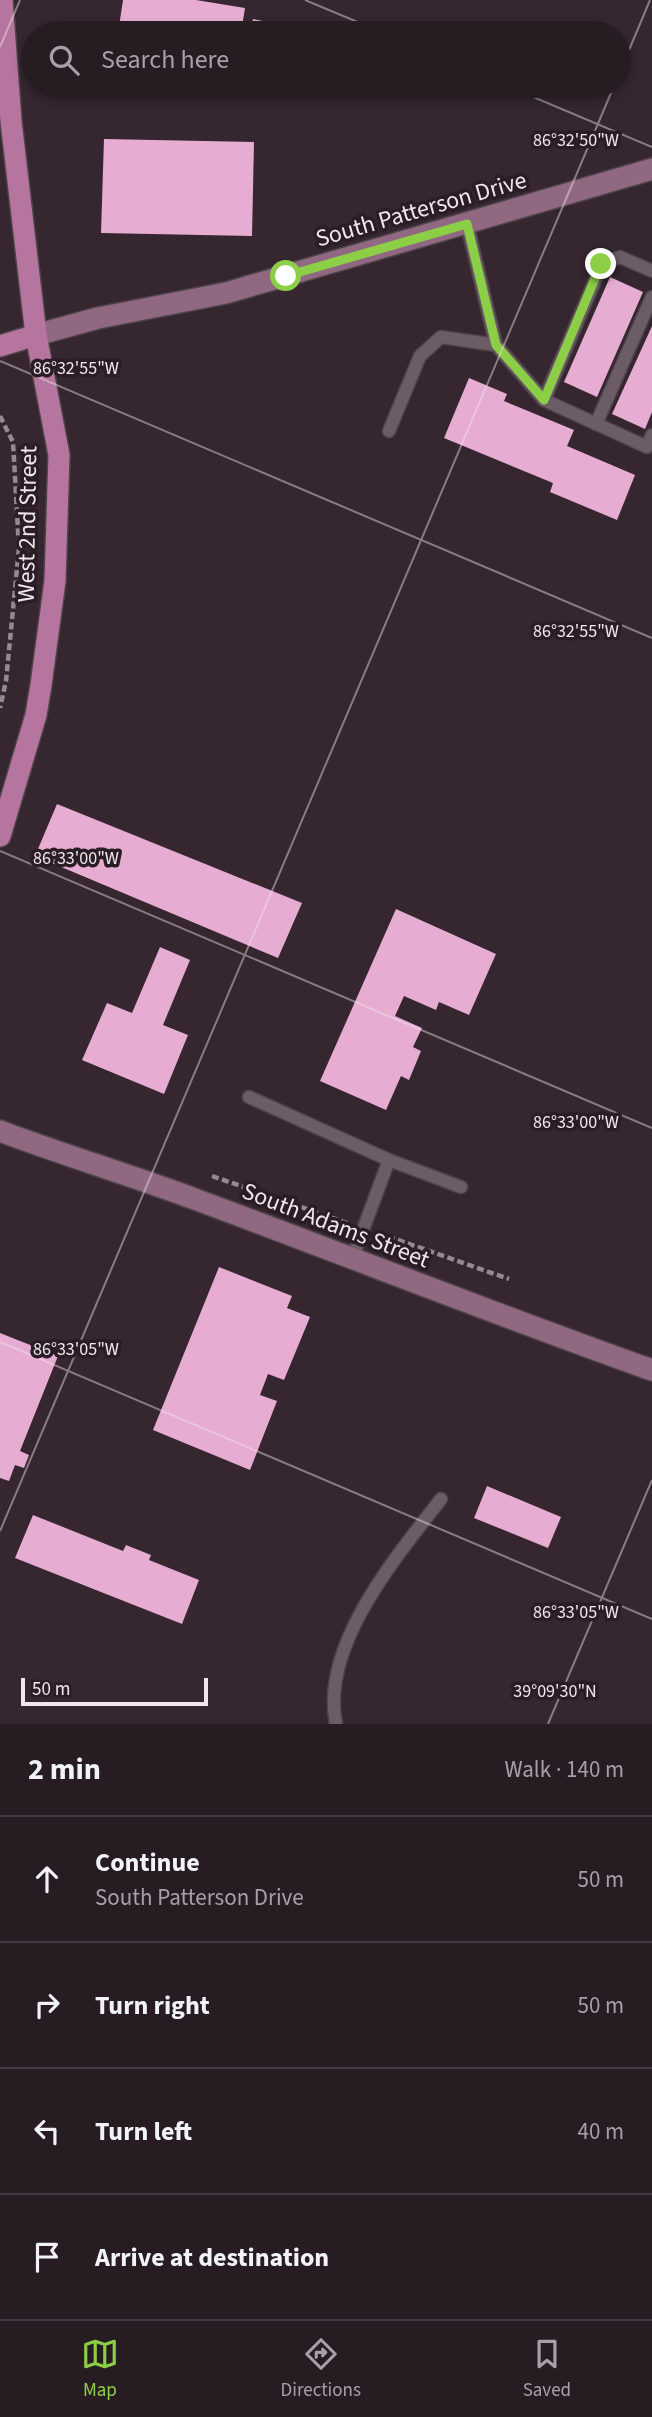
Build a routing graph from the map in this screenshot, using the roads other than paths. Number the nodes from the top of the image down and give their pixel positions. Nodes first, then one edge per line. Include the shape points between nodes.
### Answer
1 (2, 0) edge
2 (6, 121) edge
3 (652, 169) edge
4 (467, 224) junction
5 (652, 271) edge
6 (652, 297) edge
7 (36, 335) junction
8 (496, 345) junction
9 (0, 346) edge
10 (544, 400) junction
11 (596, 424) junction
12 (389, 431) dead end
13 (652, 435) edge
14 (0, 836) edge
15 (249, 1097) dead end
16 (0, 1131) edge
17 (389, 1160) junction
18 (461, 1187) dead end
19 (352, 1259) junction
20 (652, 1370) edge
21 (441, 1499) dead end
22 (336, 1724) edge

1 - 2 main road, West 2nd Street
2 - 7 main road, West 2nd Street
3 - 4 street, South Patterson Drive
4 - 7 street, South Patterson Drive via 226,293
4 - 8 lane
5 - 10 lane via 620,257 601,264
6 - 11 lane
7 - 9 main road, South Patterson Drive
7 - 14 main road, West 2nd Street via 59,454 55,582 36,715
8 - 10 lane
8 - 12 lane via 440,337 420,356
10 - 11 lane
11 - 13 lane via 647,447
15 - 17 lane
16 - 19 street, South Adams Street
17 - 18 lane
17 - 19 lane
19 - 20 street, South Adams Street
21 - 22 lane via 396,1556 354,1626 337,1666 332,1704

